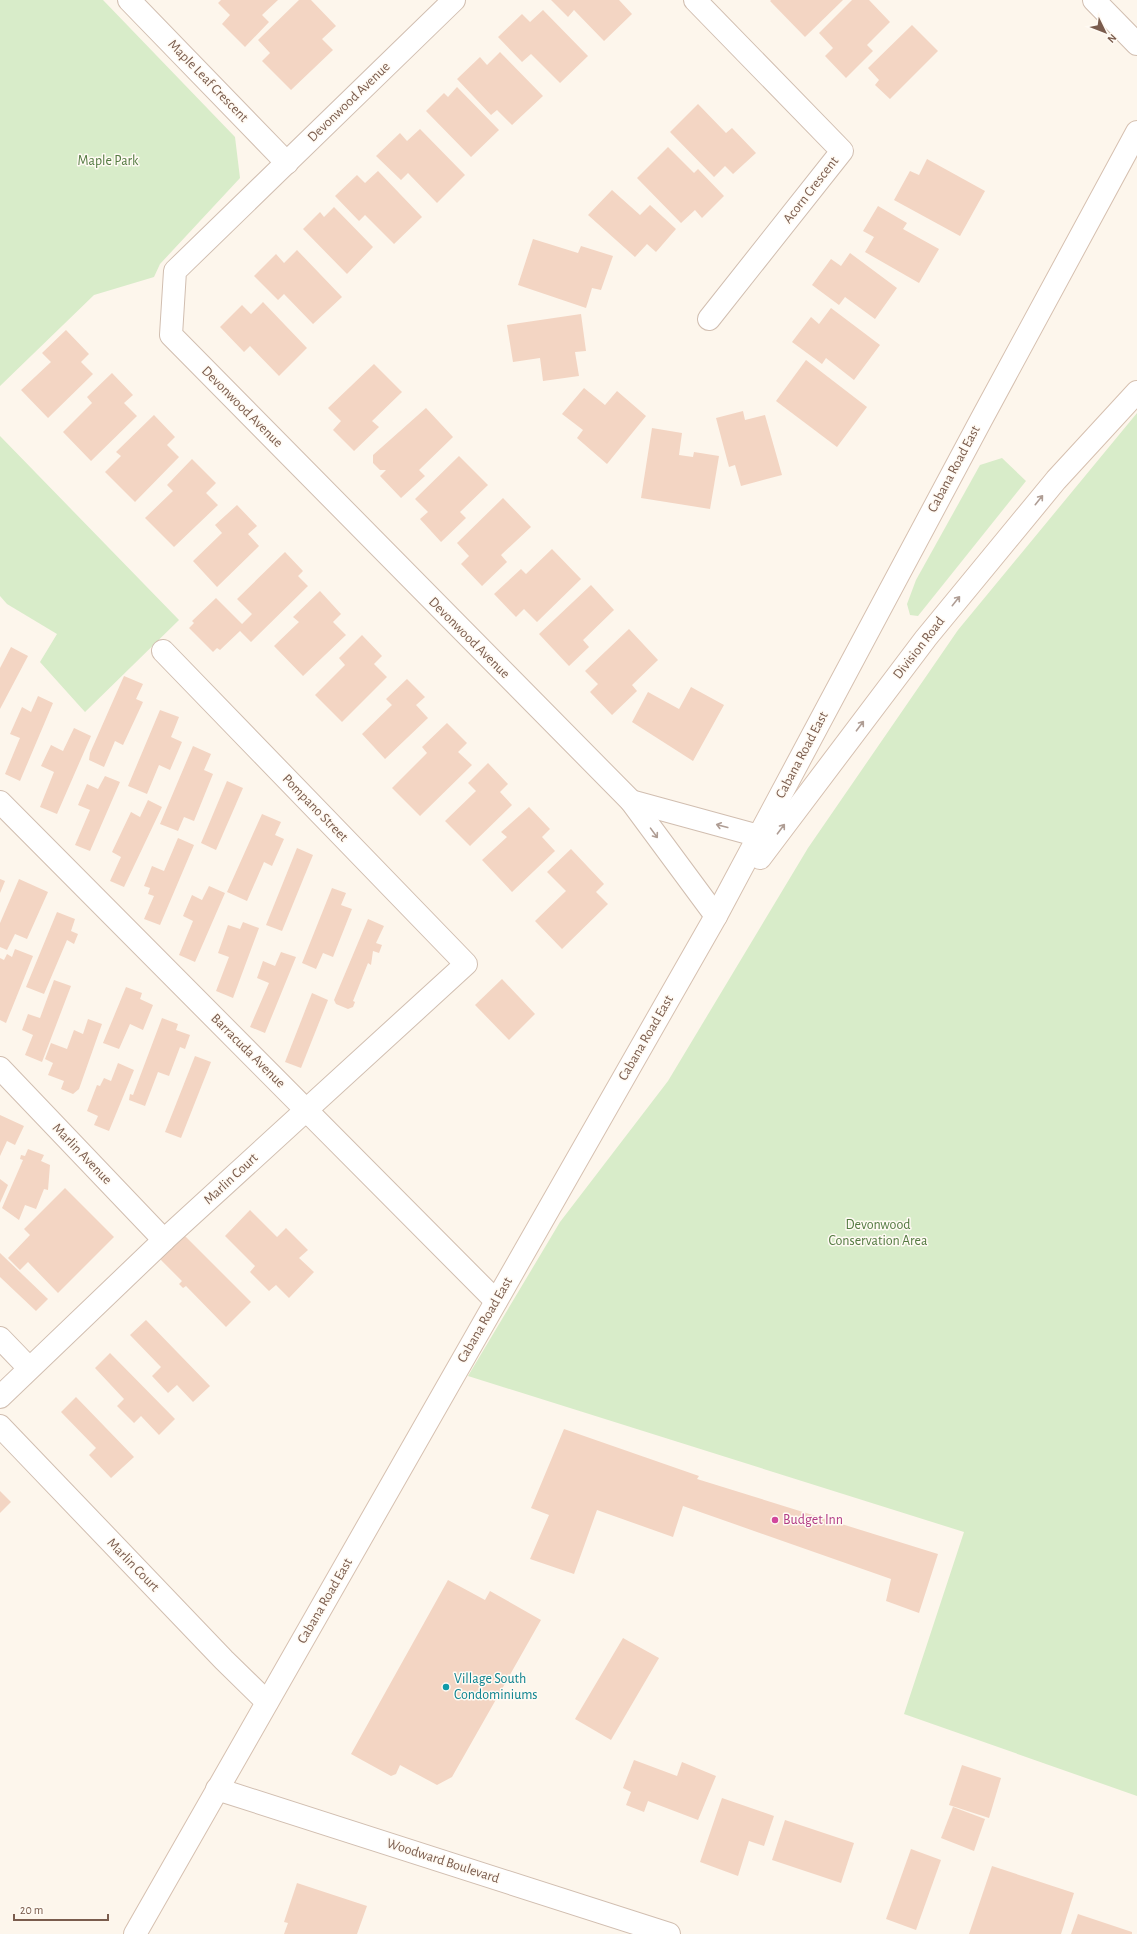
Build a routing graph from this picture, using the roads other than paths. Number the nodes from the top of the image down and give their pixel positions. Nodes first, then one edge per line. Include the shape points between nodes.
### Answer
1 (129, 0) edge
2 (454, 0) edge
3 (695, 0) edge
4 (1094, 0) edge
5 (1137, 44) edge
6 (1137, 132) edge
7 (287, 163) junction
8 (709, 319) dead end
9 (1137, 392) edge
10 (163, 651) dead end
11 (631, 801) junction
12 (0, 802) edge
13 (759, 836) junction
14 (716, 916) junction
15 (466, 964) joint
16 (0, 1068) edge
17 (306, 1110) junction
18 (164, 1240) junction
19 (496, 1301) junction
20 (0, 1338) edge
21 (29, 1368) junction
22 (0, 1397) edge
23 (0, 1426) edge
24 (267, 1702) junction
25 (218, 1789) junction
26 (135, 1934) edge
27 (669, 1934) edge

1 - 7 street, Maple Leaf Crescent
2 - 7 street, Devonwood Avenue
3 - 8 street, Acorn Crescent via 842,151
4 - 5 street
6 - 13 street, Cabana Road East via 980,420
7 - 11 street, Devonwood Avenue via 175,271 171,335
14 -> 9 street, Division Road via 926,638 1056,480
10 - 15 street, Pompano Street
13 -> 11 street
11 -> 14 street, Devonwood Avenue
12 - 17 street, Barracuda Avenue
13 - 14 street, Cabana Road East
14 - 19 street, Cabana Road East
15 - 17 street, Marlin Court
16 - 18 street, Marlin Avenue
17 - 18 street, Marlin Court
17 - 19 street, Barracuda Avenue
18 - 21 street, Marlin Court
19 - 24 street, Cabana Road East
20 - 21 street
21 - 22 street, Marlin Court
23 - 24 street, Marlin Court
24 - 25 street, Cabana Road East
25 - 26 street, Cabana Road East
25 - 27 street, Woodward Boulevard

